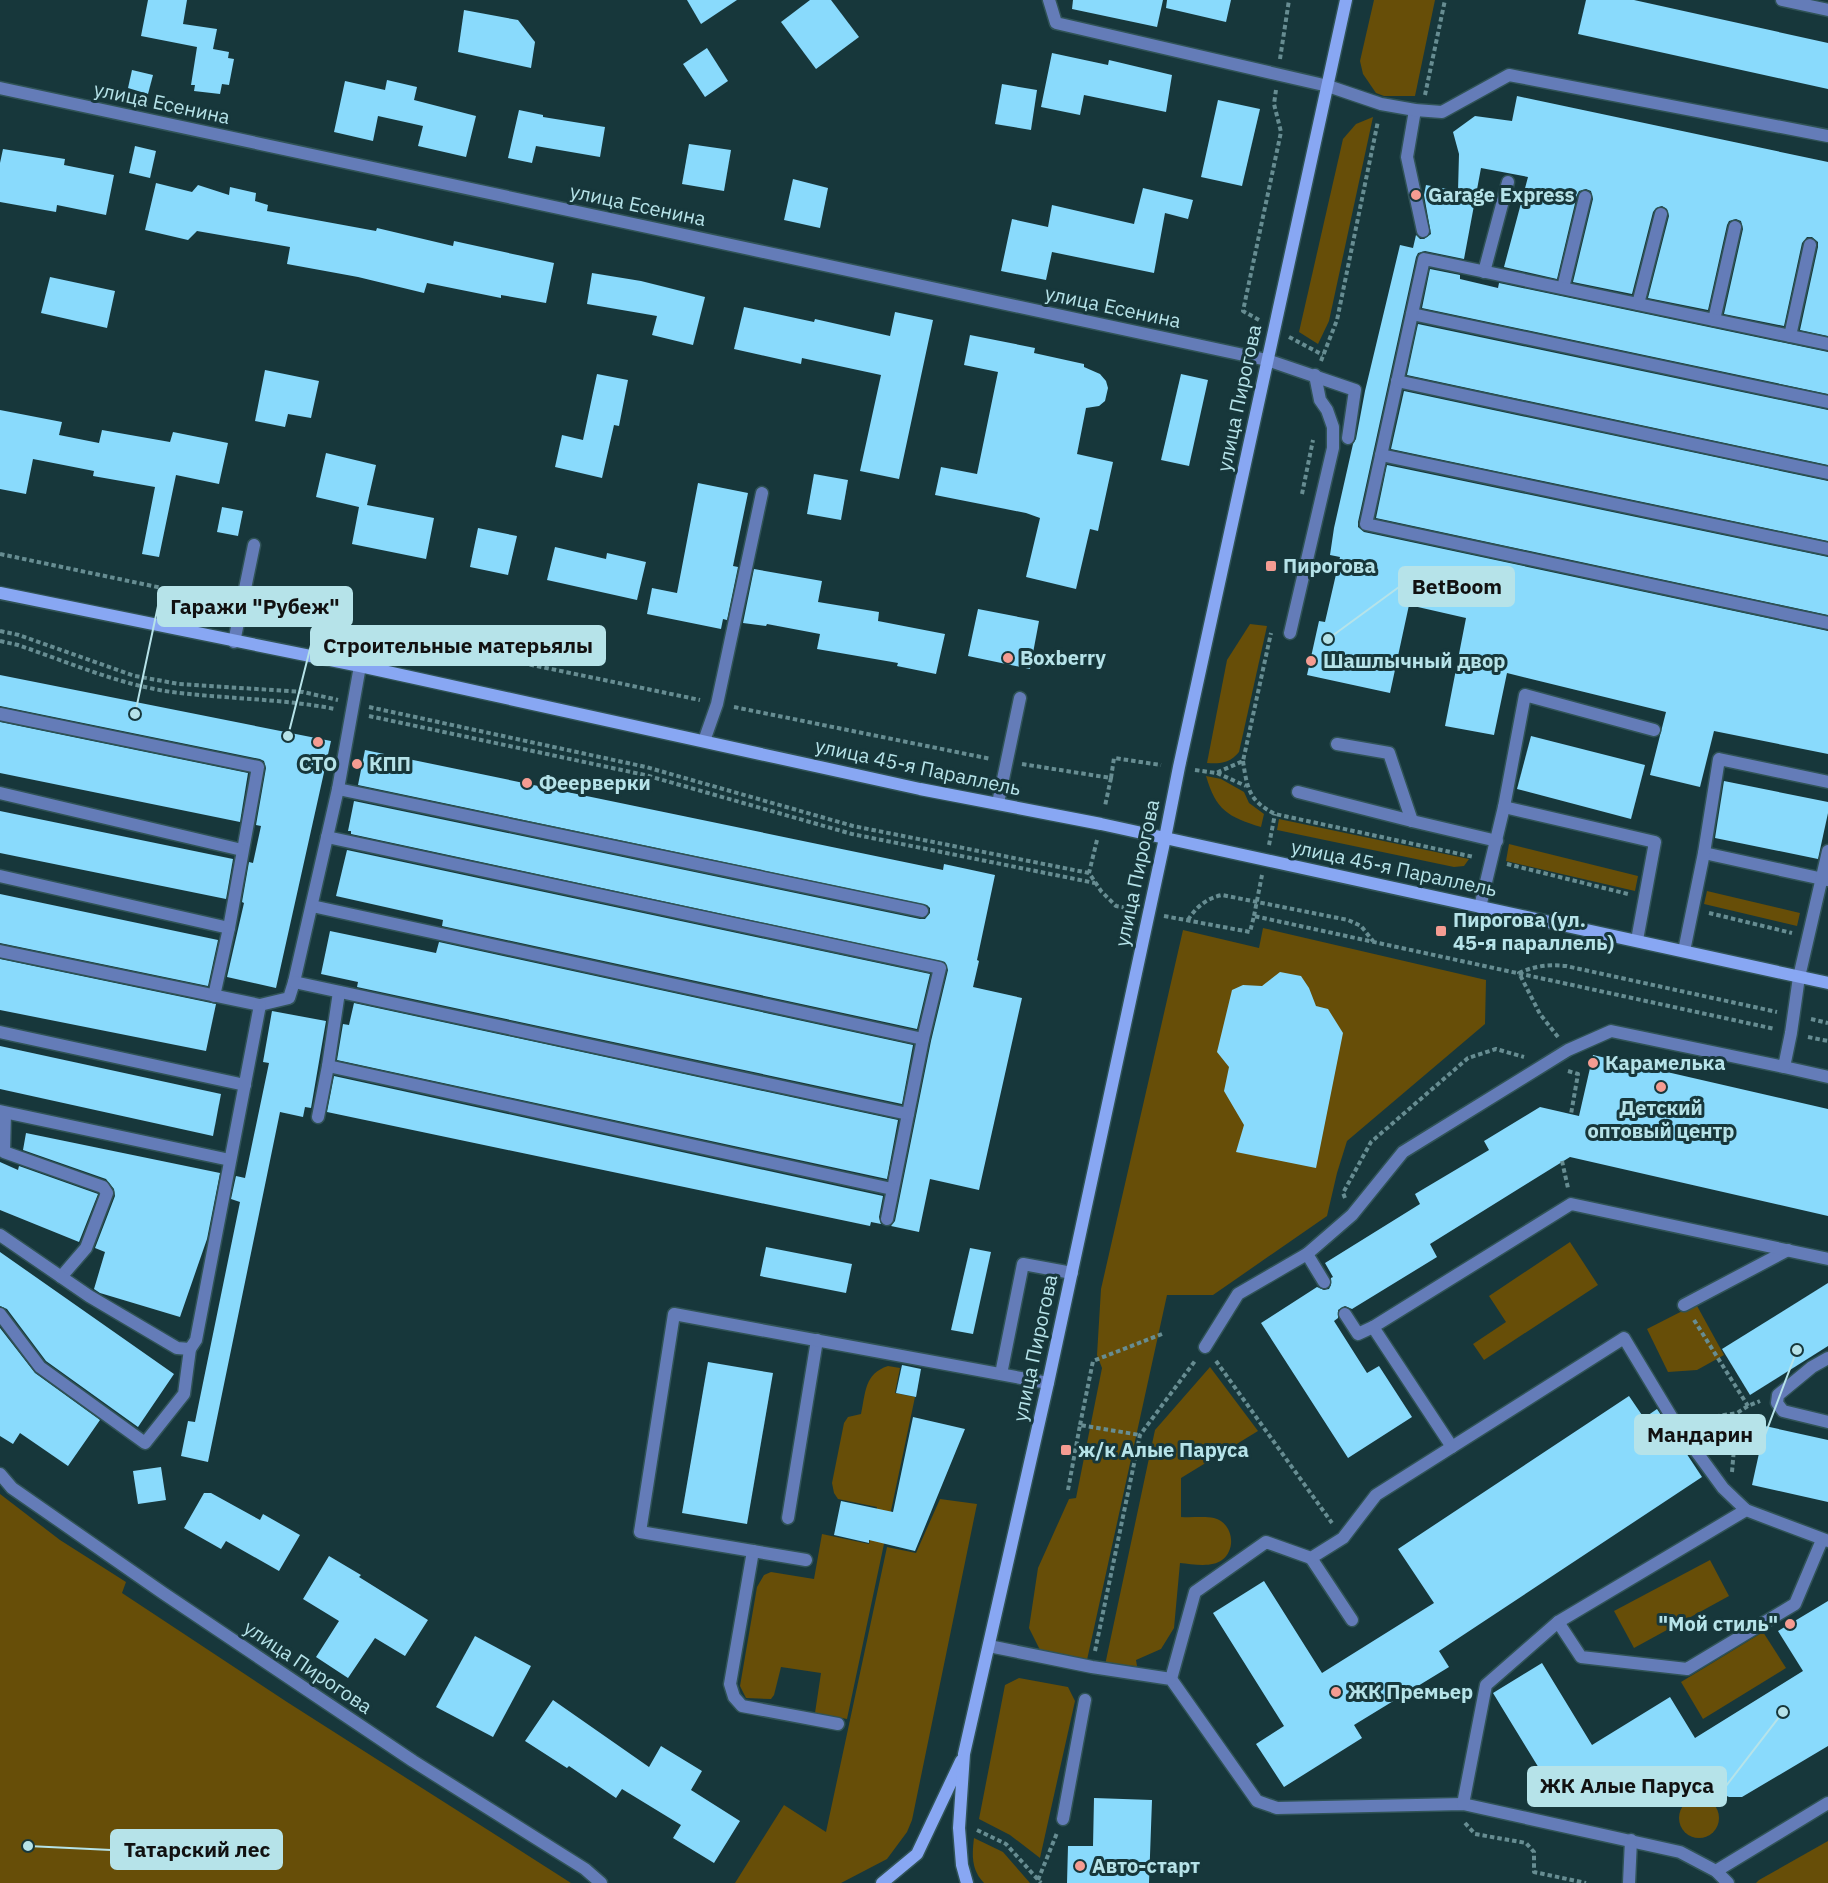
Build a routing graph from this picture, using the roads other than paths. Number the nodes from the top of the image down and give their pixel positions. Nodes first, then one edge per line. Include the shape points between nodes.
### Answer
1 (1049, 0) edge
2 (1346, 0) edge
3 (1782, 0) edge
4 (1828, 10) edge
5 (1328, 86) junction
6 (0, 88) edge
7 (1418, 110) junction
8 (1828, 136) edge
9 (1508, 182) dead end
10 (1585, 197) dead end
11 (1660, 214) dead end
12 (1734, 227) dead end
13 (1423, 231) dead end
14 (1810, 244) dead end
15 (1484, 272) junction
16 (1563, 288) junction
17 (1638, 304) junction
18 (1412, 314) junction
19 (1714, 320) junction
20 (1790, 336) junction
21 (1828, 344) edge
22 (1267, 360) junction
23 (1315, 375) junction
24 (1397, 381) junction
25 (1828, 402) edge
26 (1348, 438) dead end
27 (1381, 455) junction
28 (1828, 473) edge
29 (762, 493) dead end
30 (254, 545) dead end
31 (1828, 549) edge
32 (0, 593) edge
33 (1828, 623) edge
34 (1290, 633) dead end
35 (234, 642) junction
36 (360, 666) junction
37 (1020, 698) dead end
38 (0, 714) edge
39 (1654, 730) dead end
40 (704, 741) junction
41 (1337, 744) dead end
42 (1828, 782) edge
43 (338, 789) junction
44 (1298, 792) dead end
45 (0, 793) edge
46 (998, 803) junction
47 (1504, 807) junction
48 (1412, 821) junction
49 (327, 837) junction
50 (1165, 838) junction
51 (1497, 841) junction
52 (242, 850) junction
53 (1828, 851) edge
54 (1704, 853) junction
55 (0, 876) edge
56 (1825, 880) edge
57 (312, 906) junction
58 (1480, 907) junction
59 (922, 911) dead end
60 (229, 928) junction
61 (1637, 940) junction
62 (0, 951) edge
63 (1684, 951) junction
64 (1798, 977) junction
65 (294, 982) junction
66 (1828, 983) edge
67 (339, 992) junction
68 (214, 996) junction
69 (260, 1005) junction
70 (0, 1032) edge
71 (923, 1039) junction
72 (328, 1066) junction
73 (1784, 1067) junction
74 (1828, 1077) edge
75 (245, 1085) junction
76 (3, 1112) edge
77 (908, 1114) junction
78 (318, 1117) dead end
79 (230, 1160) junction
80 (892, 1189) junction
81 (886, 1219) dead end
82 (0, 1235) edge
83 (1788, 1250) junction
84 (1306, 1254) junction
85 (1828, 1259) edge
86 (1072, 1273) junction
87 (62, 1277) junction
88 (1324, 1282) dead end
89 (1684, 1305) road end
90 (0, 1314) edge
91 (1345, 1314) dead end
92 (1373, 1327) junction
93 (817, 1340) junction
94 (1205, 1347) road end
95 (190, 1349) junction
96 (1828, 1358) edge
97 (1001, 1374) junction
98 (1048, 1383) junction
99 (1828, 1422) edge
100 (1452, 1447) junction
101 (0, 1474) edge
102 (1746, 1510) junction
103 (788, 1518) dead end
104 (1825, 1541) edge
105 (753, 1551) junction
106 (1311, 1558) junction
107 (806, 1560) dead end
108 (1352, 1620) dead end
109 (1558, 1622) junction
110 (988, 1646) junction
111 (1171, 1679) junction
112 (1085, 1700) dead end
113 (838, 1724) dead end
114 (964, 1754) junction
115 (1828, 1803) edge
116 (1463, 1804) junction
117 (1063, 1819) road end
118 (1630, 1840) junction
119 (1716, 1871) junction
120 (601, 1883) edge
121 (882, 1883) edge
122 (967, 1883) edge
123 (1629, 1883) edge
124 (1728, 1883) edge

1 - 5 street via 1056,23
2 - 5 main road, улица Пирогова
3 - 4 street
5 - 7 street via 1381,104
5 - 22 main road, улица Пирогова
6 - 22 street, улица Есенина
7 - 8 street via 1442,112 1509,75
7 - 13 street via 1407,158
9 - 15 street
10 - 16 street
11 - 17 street
12 - 19 street
14 - 20 street
15 - 16 street
15 - 18 street via 1424,259
16 - 17 street
17 - 19 street
18 - 24 street
18 - 25 street
19 - 20 street
20 - 21 street
22 - 23 street, улица Есенина
22 - 50 main road, улица Пирогова
23 - 26 street, улица Есенина via 1355,390
23 - 34 street via 1320,400 1333,427 1333,448
24 - 27 street
24 - 28 street
27 - 31 street
27 - 33 street via 1366,524
29 - 40 street via 717,704
30 - 35 street
32 - 35 main road, улица 45-я Параллель
35 - 36 main road, улица 45-я Параллель
36 - 40 main road, улица 45-я Параллель
36 - 43 street
37 - 46 street
38 - 52 street via 258,767
39 - 47 street via 1524,695
40 - 46 main road, улица 45-я Параллель
41 - 48 street via 1389,753
42 - 54 street via 1719,759
43 - 49 street
43 - 59 street
44 - 48 street
45 - 52 street
46 - 50 main road, улица 45-я Параллель
47 - 51 street
47 - 61 street via 1655,842
48 - 51 street
49 - 57 street
49 - 71 street via 940,968
50 - 58 main road, улица 45-я Параллель
50 - 86 main road, улица Пирогова
51 - 58 street
52 - 60 street
53 - 56 street
54 - 56 street
54 - 63 street
55 - 60 street
56 - 64 street
57 - 65 street
57 - 71 street
58 - 61 main road, улица 45-я Параллель
60 - 68 street
61 - 63 main road, улица 45-я Параллель
62 - 68 street
63 - 64 main road, улица 45-я Параллель
64 - 66 main road, улица 45-я Параллель
64 - 73 street
65 - 67 street
65 - 69 street via 289,998
67 - 72 street
67 - 77 street
68 - 69 street
69 - 75 street
70 - 75 street
71 - 77 street
72 - 78 street
72 - 80 street
73 - 74 street
73 - 84 street via 1611,1031 1568,1050 1403,1152 1352,1215
75 - 79 street
76 - 79 street
76 - 87 street via 4,1152 105,1190 86,1248
77 - 80 street
79 - 95 street via 196,1340
80 - 81 street
82 - 87 street
83 - 85 street
83 - 89 street
83 - 92 street via 1571,1204
84 - 88 street
84 - 94 street via 1238,1294
86 - 97 street via 1023,1264
86 - 98 main road, улица Пирогова
87 - 95 street via 177,1348
90 - 95 street via 40,1367 145,1443 184,1394
91 - 92 street via 1358,1334
92 - 100 street
93 - 97 street
93 - 103 street
93 - 105 street via 674,1314 640,1532
96 - 99 street via 1778,1395 1777,1403 1783,1411
97 - 98 street
98 - 110 main road, улица Пирогова
100 - 102 street via 1624,1338 1674,1421 1723,1488
100 - 106 street via 1376,1495 1343,1538
101 - 120 street, улица Пирогова via 12,1488 163,1593
102 - 104 street
102 - 109 street
104 - 109 street via 1795,1604 1687,1669 1581,1657
105 - 107 street
105 - 113 street via 730,1684 734,1697 742,1706
106 - 108 street
106 - 111 street via 1266,1542 1195,1592
109 - 116 street via 1486,1685
110 - 111 street
110 - 114 main road, улица Пирогова
111 - 116 street via 1257,1800 1277,1809
112 - 117 street
114 - 121 main road, улица Пирогова via 917,1854
114 - 122 main road, улица Пирогова via 959,1828
115 - 119 street
116 - 118 street
118 - 119 street via 1680,1852
118 - 123 street
119 - 124 street

